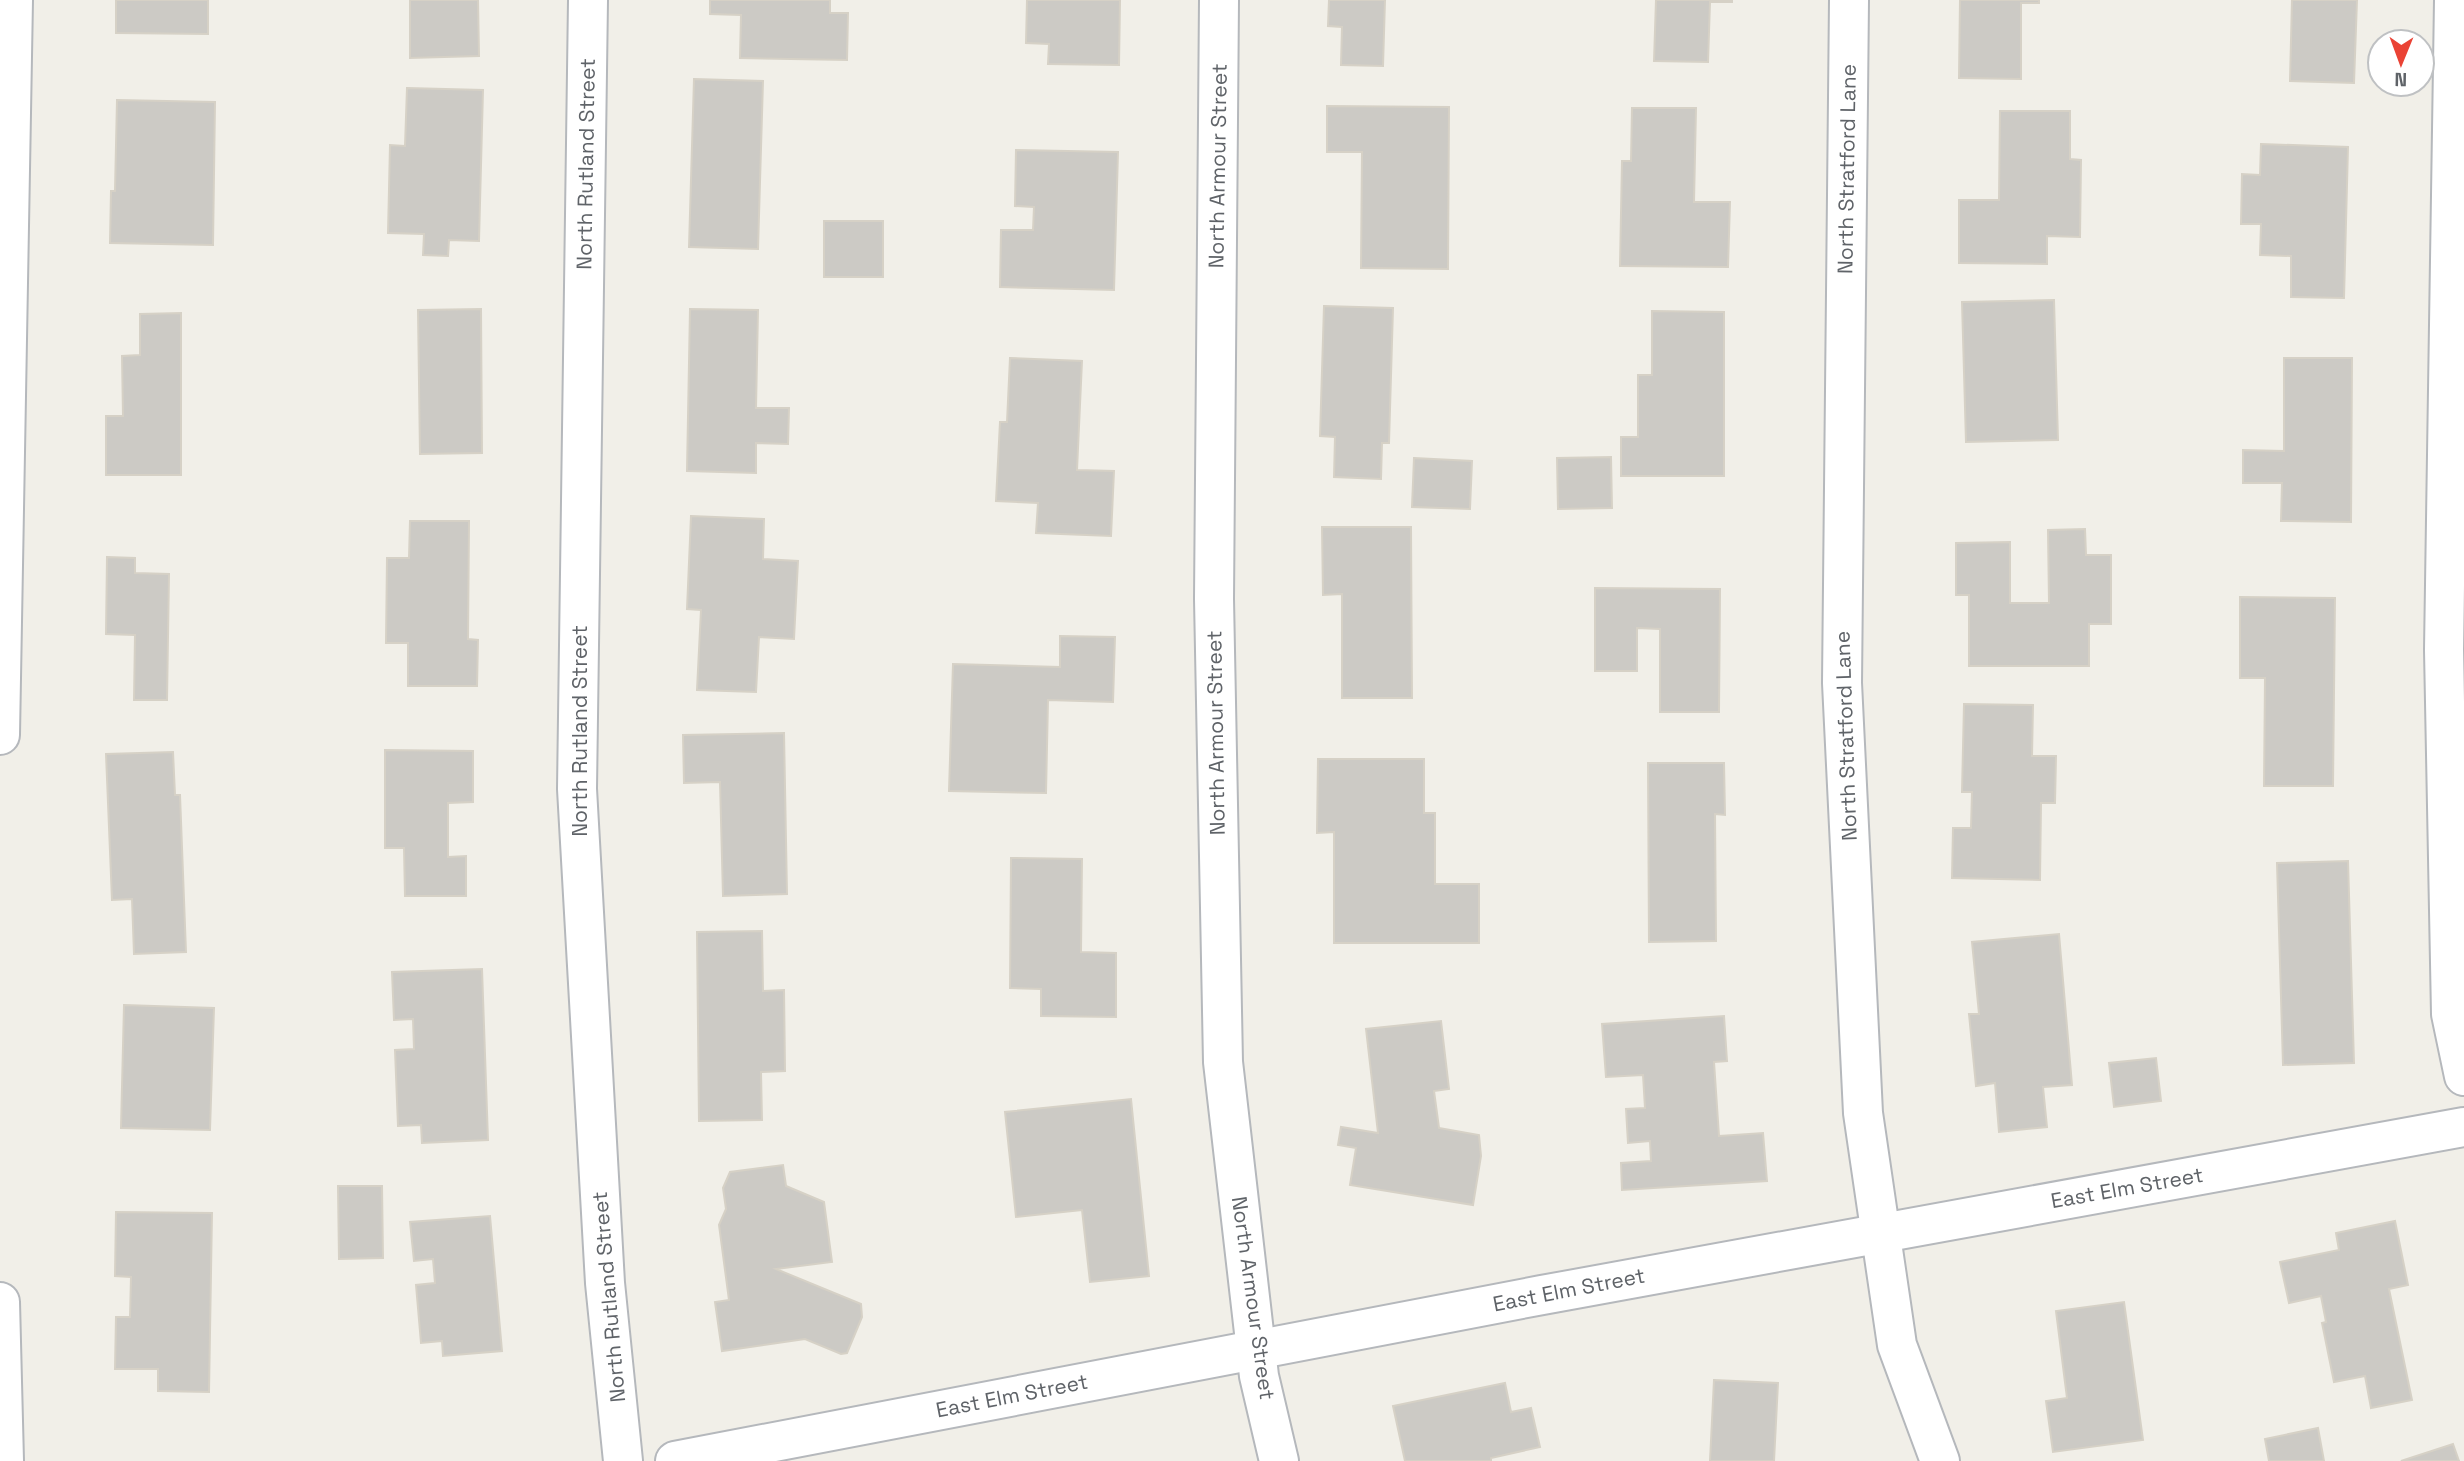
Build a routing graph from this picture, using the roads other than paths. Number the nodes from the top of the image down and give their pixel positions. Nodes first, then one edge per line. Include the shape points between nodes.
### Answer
1 (13, 0) edge
2 (588, 0) edge
3 (1220, 0) edge
4 (1849, 0) edge
5 (2454, 0) edge
6 (0, 735) edge
7 (2464, 1076) edge
8 (2464, 1127) edge
9 (1881, 1233) junction
10 (0, 1302) edge
11 (1257, 1350) junction
12 (4, 1461) edge
13 (622, 1461) edge
14 (675, 1461) edge
15 (1279, 1461) edge
16 (1940, 1461) edge

1 - 6 street
2 - 13 street, North Rutland Street via 577,789 605,1283
3 - 11 street, North Armour Street via 1214,599 1223,1062
4 - 9 street, North Stratford Lane via 1842,683 1863,1113
5 - 7 street via 2444,650 2451,1014
8 - 9 street, East Elm Street
9 - 11 street, East Elm Street
9 - 16 street, North Stratford Lane via 1897,1345
10 - 12 street
11 - 14 street, East Elm Street
11 - 15 street, North Armour Street

